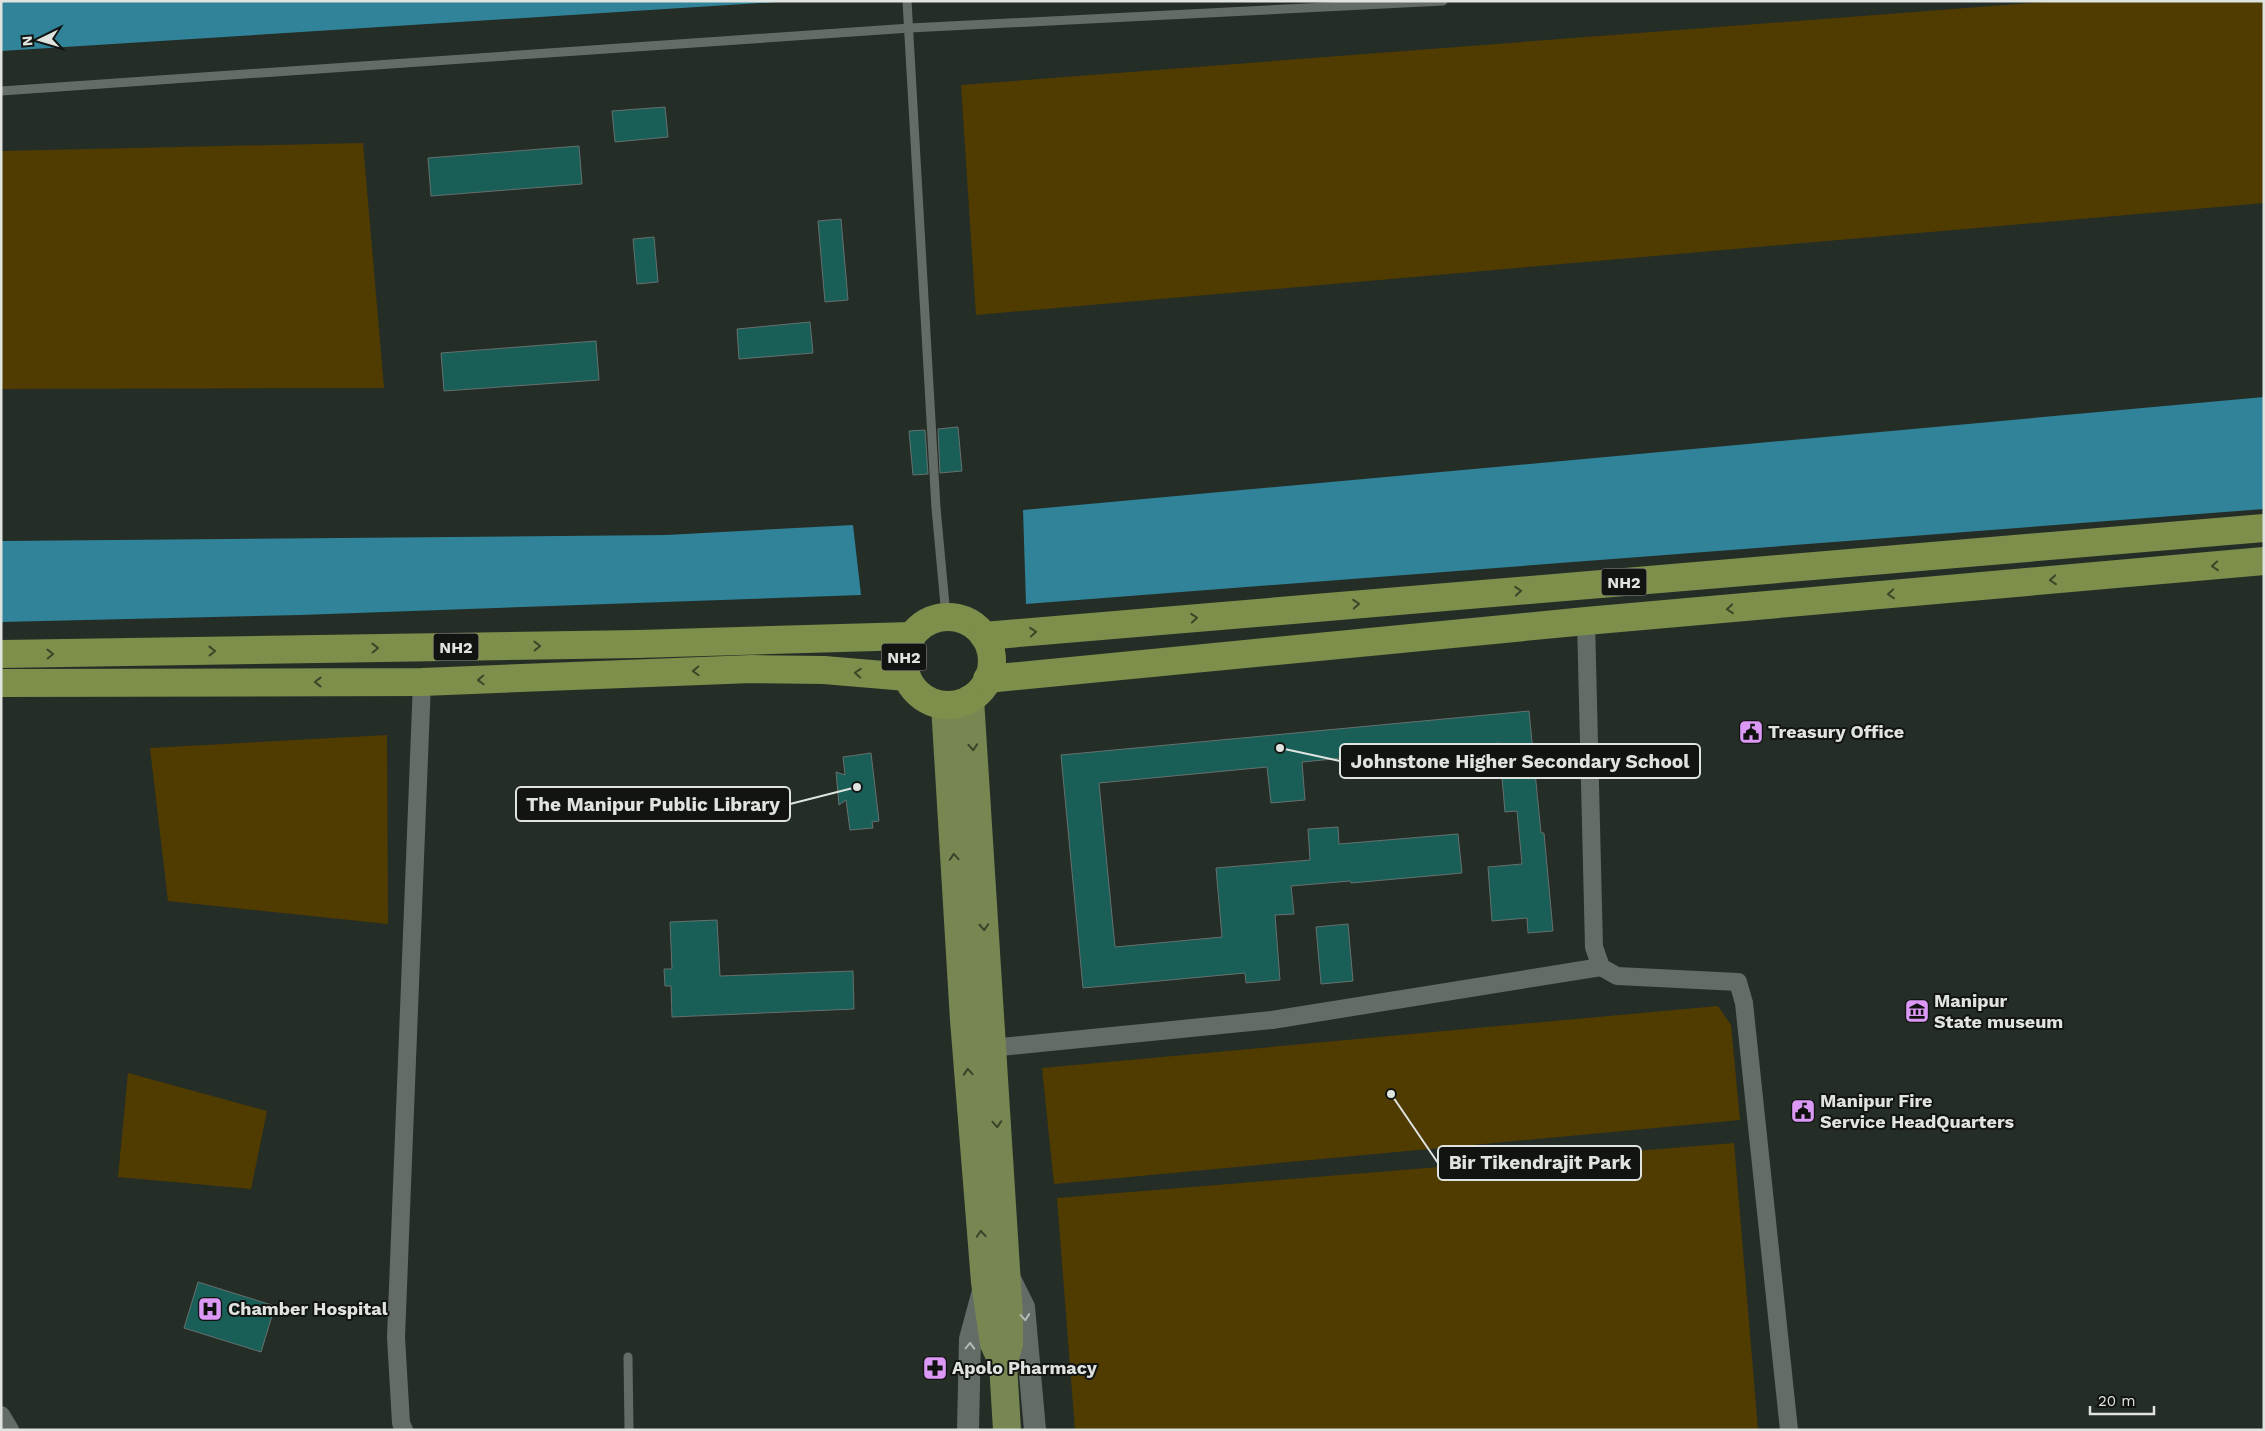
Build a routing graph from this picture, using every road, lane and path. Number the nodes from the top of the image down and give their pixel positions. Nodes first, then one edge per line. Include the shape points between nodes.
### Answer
1 (907, 1) edge
2 (1442, 1) edge
3 (910, 28) junction
4 (1, 91) edge
5 (2264, 528) edge
6 (2264, 562) edge
7 (946, 616) junction
8 (1586, 621) junction
9 (911, 636) junction
10 (984, 636) junction
11 (1, 654) edge
12 (907, 677) junction
13 (422, 682) junction
14 (1, 683) edge
15 (967, 694) junction
16 (969, 896) junction
17 (1601, 967) junction
18 (991, 1048) junction
19 (996, 1277) junction
20 (628, 1357) dead end
21 (1, 1415) edge
22 (10, 1430) edge
23 (404, 1430) edge
24 (628, 1430) edge
25 (968, 1430) edge
26 (1007, 1430) edge
27 (1035, 1430) edge
28 (1788, 1430) edge

1 - 3 lane
2 - 3 lane
3 - 4 lane
3 - 7 lane via 936,508
10 -> 5 highway, NH2
6 -> 8 highway, NH2
7 - 9 highway, NH2 via 932,619
7 - 10 highway via 974,625
8 - 15 highway, NH2
8 - 17 street via 1594,947
11 -> 9 highway, NH2 via 638,644
9 - 12 highway, NH2 via 905,649
10 - 15 highway via 992,664
12 -> 13 highway, NH2 via 824,670 752,669
12 - 15 highway, NH2 via 912,688 932,702
13 -> 14 highway, NH2
13 - 23 street via 396,1336
15 - 16 main road
16 -> 18 main road
19 -> 16 main road
17 - 18 street via 1272,1020
17 - 28 street via 1616,976 1738,982 1744,1003
18 -> 19 main road
25 -> 19 street via 970,1339
19 - 26 main road
19 -> 27 street via 1024,1307
20 - 24 lane
21 - 22 street

